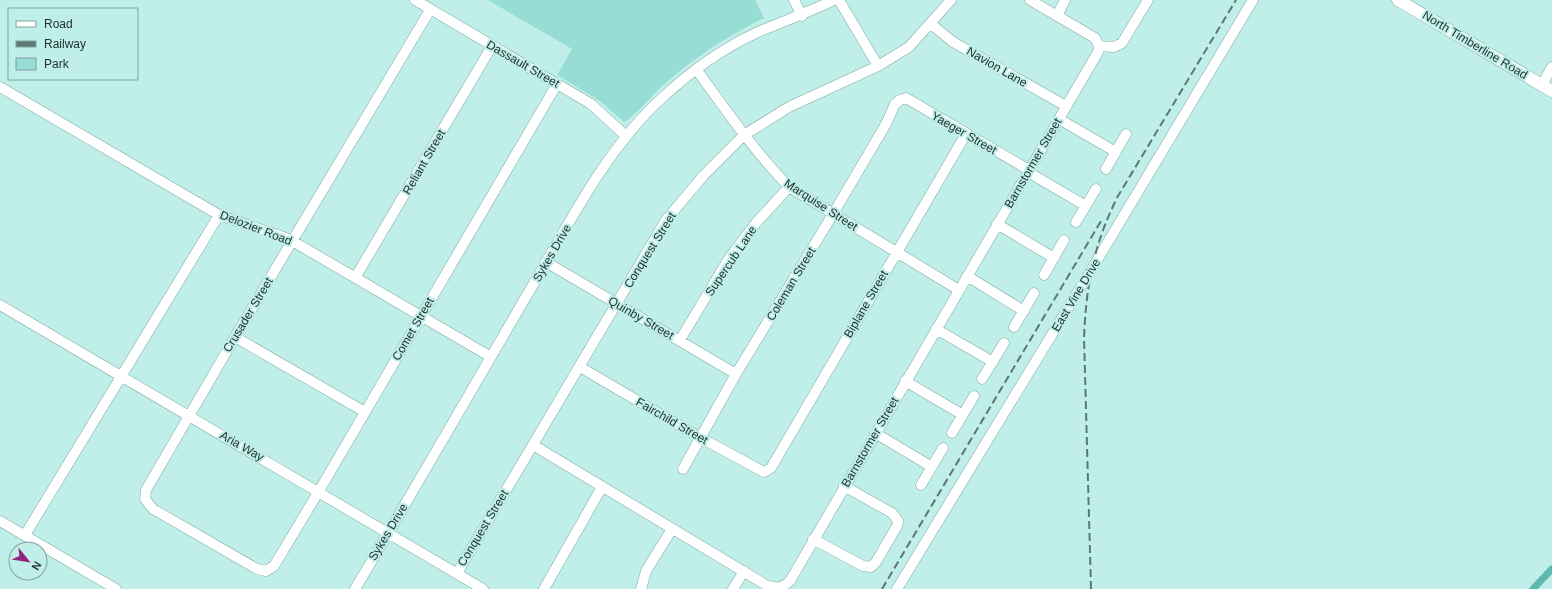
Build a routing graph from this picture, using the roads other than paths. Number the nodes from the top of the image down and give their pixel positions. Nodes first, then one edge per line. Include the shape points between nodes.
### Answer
1 (415, 0) edge
2 (794, 0) edge
3 (834, 0) edge
4 (840, 0) edge
5 (951, 0) edge
6 (1030, 0) edge
7 (1065, 0) edge
8 (1148, 0) edge
9 (1253, 0) edge
10 (1398, 0) edge
11 (430, 10) junction
12 (802, 16) junction
13 (1056, 16) junction
14 (931, 24) junction
15 (492, 46) junction
16 (1099, 46) junction
17 (878, 66) junction
18 (1552, 67) edge
19 (696, 69) junction
20 (557, 84) junction
21 (0, 87) edge
22 (1547, 88) edge
23 (900, 100) joint
24 (1066, 106) junction
25 (1059, 119) junction
26 (966, 134) junction
27 (1126, 134) dead end
28 (744, 135) junction
29 (626, 136) junction
30 (1116, 152) junction
31 (1106, 170) dead end
32 (1028, 171) junction
33 (788, 187) junction
34 (1096, 189) dead end
35 (1086, 206) junction
36 (833, 214) junction
37 (220, 215) junction
38 (1076, 222) dead end
39 (998, 224) junction
40 (1064, 240) dead end
41 (292, 241) junction
42 (896, 252) junction
43 (1054, 258) junction
44 (546, 262) junction
45 (1044, 275) dead end
46 (967, 276) junction
47 (355, 278) junction
48 (959, 290) junction
49 (1034, 293) dead end
50 (617, 304) junction
51 (0, 305) edge
52 (1024, 311) junction
53 (420, 316) junction
54 (1014, 327) dead end
55 (936, 329) junction
56 (235, 337) junction
57 (680, 340) junction
58 (1004, 343) dead end
59 (491, 357) junction
60 (993, 362) junction
61 (580, 367) junction
62 (736, 374) junction
63 (121, 376) junction
64 (982, 380) dead end
65 (905, 381) junction
66 (974, 396) dead end
67 (364, 412) junction
68 (963, 415) junction
69 (189, 416) junction
70 (875, 433) junction
71 (952, 433) dead end
72 (701, 438) junction
73 (533, 445) junction
74 (943, 448) dead end
75 (932, 466) junction
76 (683, 469) dead end
77 (764, 472) joint
78 (921, 485) dead end
79 (844, 486) junction
80 (602, 487) junction
81 (319, 491) junction
82 (0, 521) edge
83 (672, 529) junction
84 (388, 533) junction
85 (25, 535) junction
86 (813, 539) junction
87 (744, 570) junction
88 (266, 571) joint
89 (456, 573) junction
90 (116, 589) edge
91 (355, 589) edge
92 (483, 589) edge
93 (544, 589) edge
94 (641, 589) edge
95 (733, 589) edge
96 (897, 589) edge

1 - 11 street, Dassault Street
2 - 12 street
3 - 12 street, Sykes Drive
4 - 17 street
5 - 14 street, Conquest Street
6 - 13 street
7 - 13 street
8 - 16 street via 1122,43
9 - 96 street, East Vine Drive
10 - 22 main road, North Timberline Road
11 - 15 street, Dassault Street
11 - 41 street, Crusader Street
12 - 19 street, Sykes Drive via 758,32
13 - 16 street via 1095,38
14 - 17 street, Conquest Street via 909,47
14 - 24 street, Navion Lane via 953,42
15 - 20 street, Dassault Street
15 - 47 street, Reliant Street
16 - 24 street, Barnstormer Street via 1098,52
17 - 28 street, Conquest Street via 789,107
18 - 22 street
19 - 28 street, Marquise Street
19 - 29 street, Sykes Drive via 661,99
20 - 29 street, Dassault Street via 591,104
20 - 53 street, Comet Street
21 - 37 street, Delozier Road
23 - 26 street, Yaeger Street via 906,98
23 - 36 street, Coleman Street via 895,104
24 - 25 street, Barnstormer Street
25 - 30 street
25 - 32 street, Barnstormer Street
26 - 32 street, Yaeger Street
26 - 42 street, Biplane Street
27 - 30 street
28 - 33 street, Marquise Street
28 - 50 street, Conquest Street via 704,175 666,220
29 - 44 street, Sykes Drive via 581,202
30 - 31 street
32 - 35 street, Yaeger Street
32 - 39 street, Barnstormer Street
33 - 36 street, Marquise Street
33 - 57 street, Supercub Lane via 728,260
34 - 35 street
35 - 38 street
36 - 42 street, Marquise Street
36 - 62 street, Coleman Street
37 - 41 street, Delozier Road
37 - 63 street
39 - 43 street
39 - 46 street, Barnstormer Street
40 - 43 street
41 - 47 street, Delozier Road
41 - 56 street, Crusader Street
42 - 48 street, Marquise Street
42 - 77 street, Biplane Street via 771,468
43 - 45 street
44 - 50 street, Quinby Street
44 - 59 street, Sykes Drive
46 - 48 street, Barnstormer Street
46 - 52 street
47 - 53 street, Delozier Road
48 - 55 street, Barnstormer Street
49 - 52 street
50 - 57 street, Quinby Street
50 - 61 street, Conquest Street
51 - 63 street, Aria Way
52 - 54 street
53 - 59 street, Delozier Road
53 - 67 street, Comet Street
55 - 60 street
55 - 65 street, Barnstormer Street
56 - 67 street
56 - 69 street, Crusader Street
57 - 62 street, Quinby Street
58 - 60 street
59 - 84 street, Sykes Drive
60 - 64 street
61 - 72 street, Fairchild Street
61 - 73 street, Conquest Street
62 - 72 street, Coleman Street
63 - 69 street, Aria Way
63 - 85 street
65 - 68 street
65 - 70 street, Barnstormer Street
66 - 68 street
67 - 81 street, Comet Street
68 - 71 street
69 - 81 street, Aria Way
69 - 88 street, Crusader Street via 146,490 145,500 153,509 250,565
70 - 75 street
70 - 79 street, Barnstormer Street
72 - 76 street, Coleman Street
72 - 77 street, Fairchild Street
73 - 80 street, Barnstormer Street
73 - 89 street, Conquest Street
74 - 75 street
75 - 78 street
79 - 86 street, Barnstormer Street
79 - 86 street via 892,514 898,521 880,556 871,566 863,566
80 - 83 street, Barnstormer Street
80 - 93 street
81 - 84 street, Aria Way
81 - 88 street, Comet Street via 281,556 274,566
82 - 85 street
83 - 87 street, Barnstormer Street
83 - 94 street via 646,570
84 - 89 street, Aria Way
84 - 91 street, Sykes Drive
85 - 90 street
86 - 87 street, Barnstormer Street via 790,581 780,588 773,589
87 - 95 street
89 - 92 street, Aria Way

